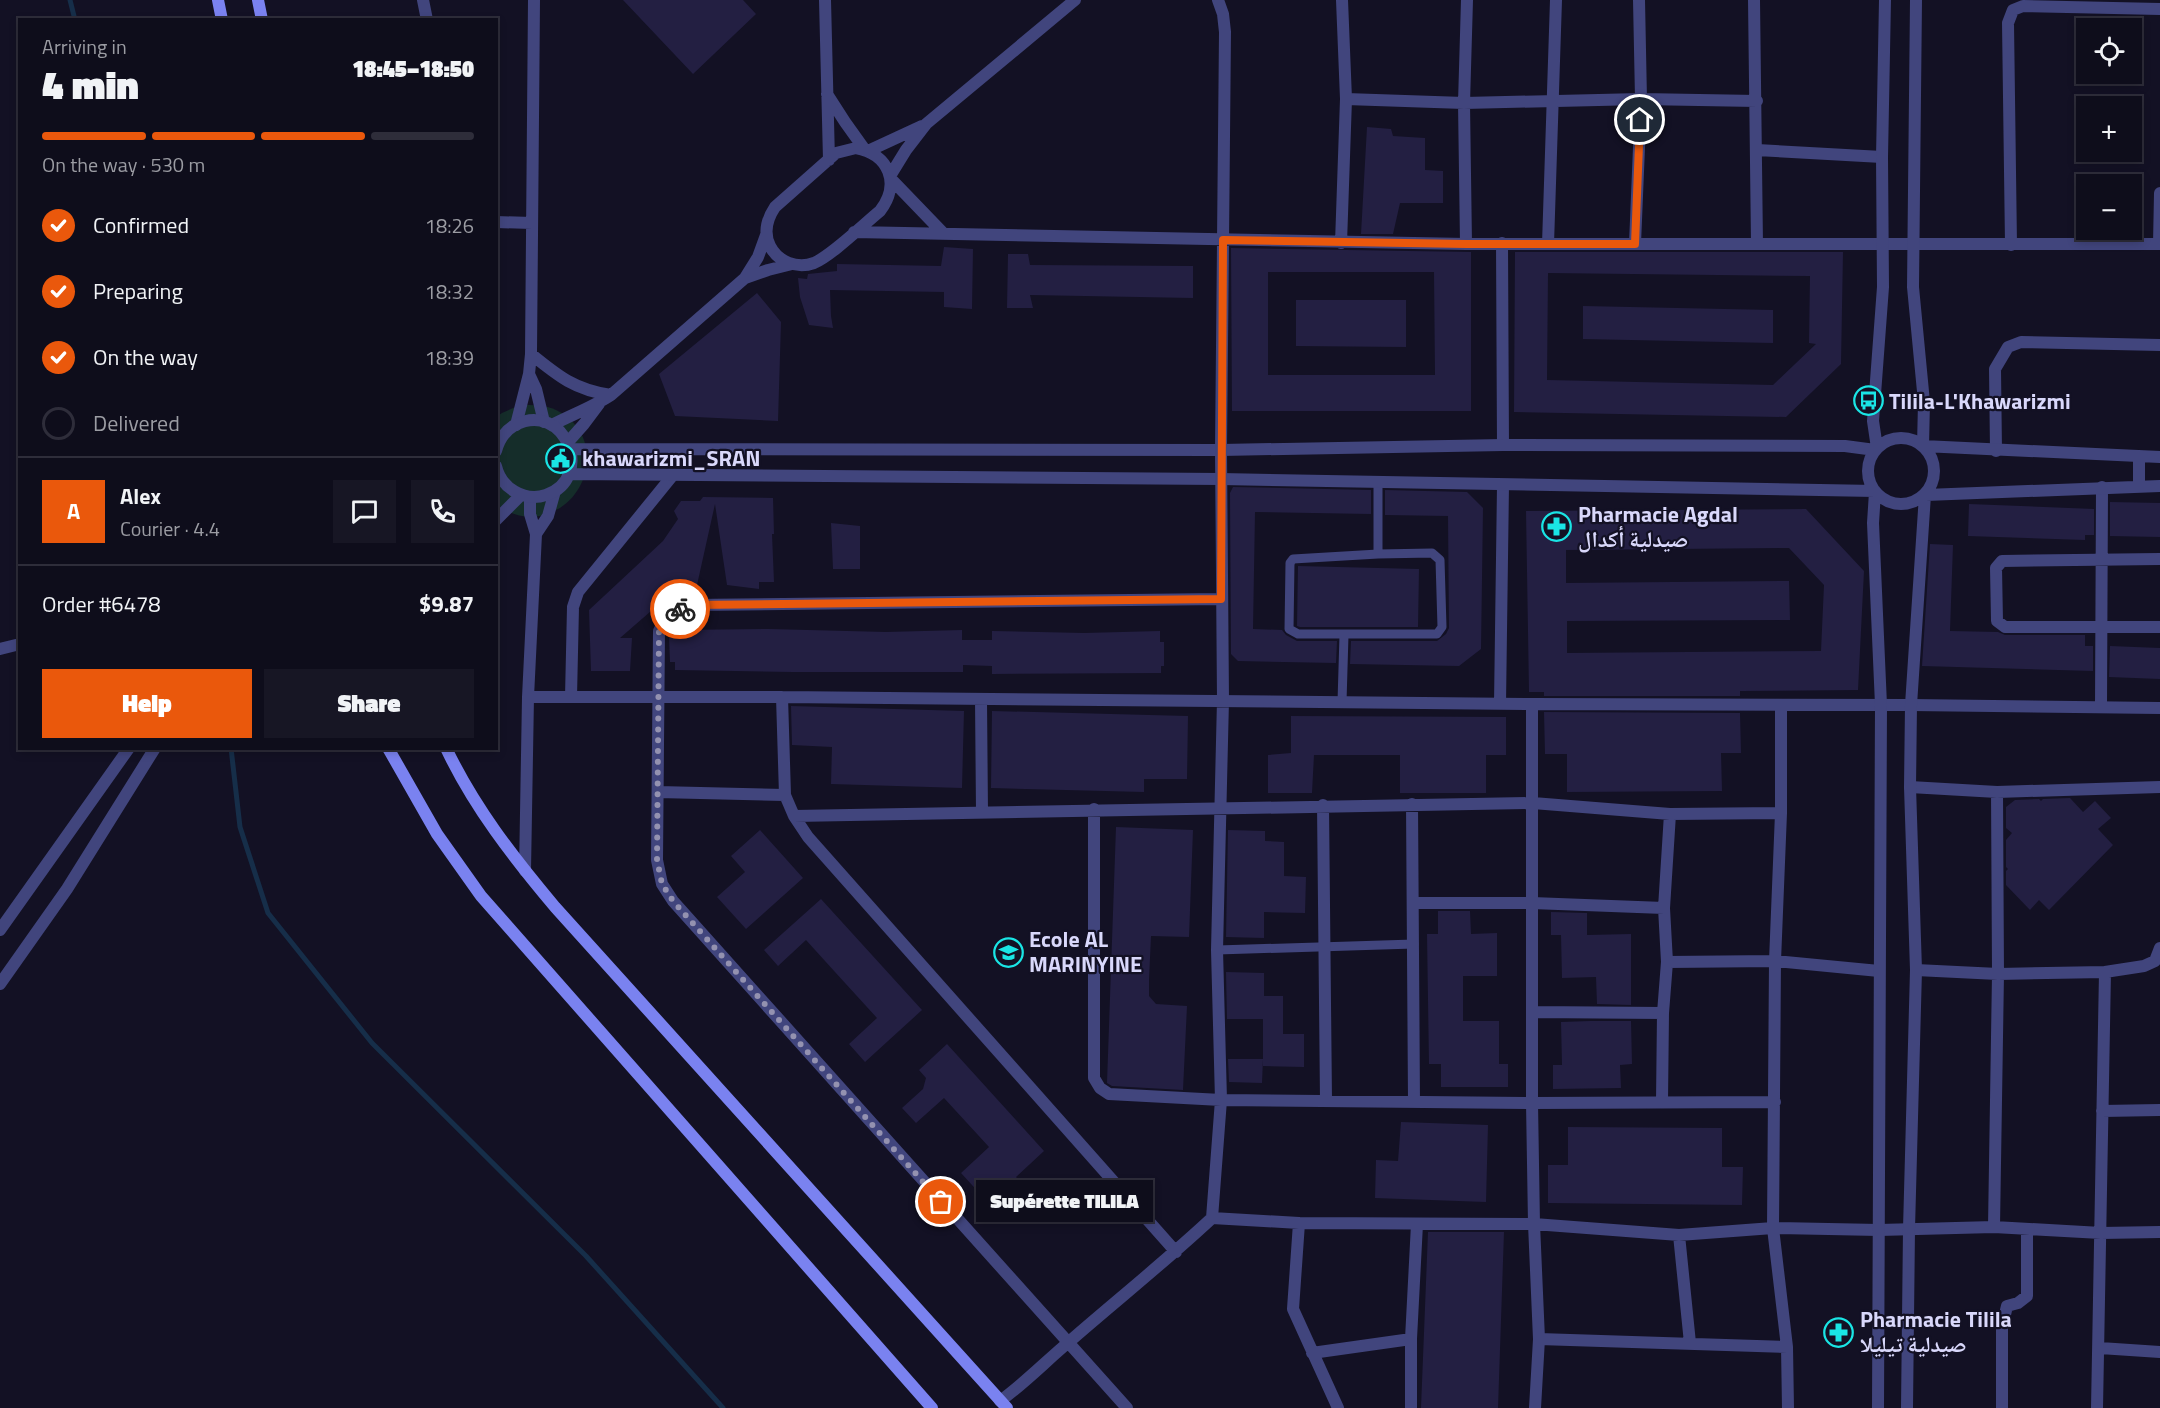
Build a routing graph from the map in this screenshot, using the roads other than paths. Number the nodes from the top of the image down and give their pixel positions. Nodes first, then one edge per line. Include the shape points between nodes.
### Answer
1 (218, 0) edge
2 (258, 0) edge
3 (423, 0) edge
4 (534, 0) edge
5 (825, 0) edge
6 (1075, 0) edge
7 (1218, 0) edge
8 (1342, 0) edge
9 (1467, 0) edge
10 (1556, 0) edge
11 (1639, 0) edge
12 (1754, 0) edge
13 (1885, 0) edge
14 (1916, 0) edge
15 (2160, 9) edge
16 (222, 18) edge
17 (262, 18) edge
18 (427, 18) edge
19 (827, 93) junction
20 (1346, 99) junction
21 (1641, 99) junction
22 (1554, 101) junction
23 (1757, 101) junction
24 (1464, 103) junction
25 (926, 124) junction
26 (866, 150) junction
27 (1757, 150) junction
28 (1882, 157) junction
29 (828, 160) junction
30 (890, 177) junction
31 (2160, 193) edge
32 (498, 222) edge
33 (532, 223) junction
34 (854, 232) junction
35 (766, 234) junction
36 (944, 234) junction
37 (1223, 240) junction
38 (1341, 243) junction
39 (1502, 243) junction
40 (1466, 244) junction
41 (1548, 244) junction
42 (1635, 244) junction
43 (1757, 244) junction
44 (1883, 244) junction
45 (2160, 244) edge
46 (1914, 245) junction
47 (2011, 245) junction
48 (792, 264) junction
49 (745, 278) junction
50 (2160, 345) edge
51 (531, 354) junction
52 (529, 374) junction
53 (611, 395) junction
54 (600, 403) junction
55 (548, 424) junction
56 (516, 425) junction
57 (569, 445) junction
58 (1503, 445) junction
59 (1923, 446) junction
60 (498, 447) edge
61 (1876, 449) junction
62 (1221, 450) junction
63 (1996, 450) junction
64 (2139, 456) junction
65 (2160, 457) edge
66 (498, 472) edge
67 (568, 474) junction
68 (674, 475) junction
69 (1221, 479) junction
70 (1378, 482) junction
71 (1503, 485) junction
72 (2139, 486) junction
73 (2160, 486) edge
74 (2102, 487) junction
75 (555, 491) junction
76 (1875, 492) junction
77 (1926, 495) junction
78 (526, 496) junction
79 (498, 518) edge
80 (536, 534) junction
81 (1378, 554) junction
82 (2102, 558) junction
83 (2160, 559) edge
84 (1221, 599) junction
85 (2101, 627) junction
86 (2160, 627) edge
87 (1344, 635) junction
88 (18, 644) edge
89 (0, 649) edge
90 (528, 697) junction
91 (571, 697) junction
92 (782, 697) junction
93 (657, 698) junction
94 (981, 700) junction
95 (1223, 700) junction
96 (1342, 702) junction
97 (1500, 704) junction
98 (1532, 704) junction
99 (1781, 705) junction
100 (1881, 705) junction
101 (1911, 705) junction
102 (2101, 706) junction
103 (2160, 708) edge
104 (128, 750) edge
105 (154, 750) edge
106 (389, 750) edge
107 (447, 750) edge
108 (2160, 787) edge
109 (1910, 788) junction
110 (658, 792) junction
111 (1997, 792) junction
112 (785, 795) junction
113 (1533, 802) junction
114 (1412, 804) junction
115 (1323, 805) junction
116 (1221, 807) junction
117 (1094, 809) junction
118 (982, 812) junction
119 (1781, 813) junction
120 (1670, 814) junction
121 (794, 816) junction
122 (525, 871) junction
123 (1413, 903) junction
124 (1532, 903) junction
125 (1664, 908) junction
126 (0, 930) edge
127 (1414, 944) junction
128 (1324, 947) junction
129 (2160, 948) edge
130 (1217, 950) junction
131 (1775, 961) junction
132 (1667, 962) junction
133 (2158, 962) edge
134 (1916, 970) junction
135 (1879, 971) junction
136 (2105, 972) junction
137 (1998, 974) junction
138 (0, 984) edge
139 (1532, 1012) junction
140 (1663, 1013) junction
141 (1221, 1100) junction
142 (1326, 1100) junction
143 (1662, 1101) junction
144 (1414, 1102) junction
145 (1775, 1102) junction
146 (1532, 1103) junction
147 (2160, 1110) edge
148 (2102, 1111) junction
149 (1212, 1218) junction
150 (1299, 1223) junction
151 (1418, 1224) junction
152 (1534, 1224) junction
153 (1994, 1227) junction
154 (1773, 1228) junction
155 (1909, 1229) junction
156 (2026, 1229) junction
157 (1879, 1230) junction
158 (2160, 1232) edge
159 (2101, 1233) junction
160 (1679, 1235) junction
161 (1176, 1252) junction
162 (1411, 1339) junction
163 (1539, 1339) junction
164 (1068, 1343) junction
165 (1690, 1343) junction
166 (1787, 1347) junction
167 (2100, 1348) junction
168 (2160, 1352) edge
169 (1312, 1353) junction
170 (1003, 1404) edge
171 (932, 1408) edge
172 (1127, 1408) edge
173 (1338, 1408) edge
174 (1411, 1408) edge
175 (1535, 1408) edge
176 (1788, 1408) edge
177 (1878, 1408) edge
178 (1907, 1408) edge
179 (2002, 1408) edge
180 (2097, 1408) edge

1 - 16 main road
2 - 17 main road
3 - 18 street
4 - 33 street
5 - 19 street
6 - 25 street
7 - 37 street via 1224,32
8 - 20 street
9 - 24 street
10 - 22 street
11 - 21 street
12 - 23 street
13 - 28 street
14 - 46 street
15 - 47 street via 2023,6 2013,10 2008,23
19 - 26 street
19 - 29 street
20 - 24 street
20 - 38 street
21 - 22 street
21 - 23 street
21 - 42 street
22 - 24 street
22 - 41 street
23 - 27 street
24 - 40 street
25 - 26 street
25 - 30 street
26 - 29 street via 845,149
26 - 30 street via 882,161
27 - 28 street
27 - 43 street
28 - 44 street
29 - 35 street via 775,207
30 - 34 street via 885,204
30 - 36 street
31 - 45 street
32 - 33 street
33 - 51 street
34 - 36 street
34 - 48 street via 813,263
35 - 48 street via 774,253
35 - 49 street
36 - 37 street
37 - 38 street
37 - 62 street
38 - 40 street
39 - 40 street
39 - 41 street
39 - 58 street
41 - 42 street
42 - 43 street
43 - 44 street
44 - 46 street
44 - 61 street
45 - 47 street
46 - 47 street
46 - 59 street
48 - 49 street
49 - 53 street
50 - 63 street via 2021,342 2008,347 1995,369
51 - 52 street
51 - 53 street via 568,383
52 - 55 street
52 - 56 street
53 - 54 street
54 - 55 street
54 - 57 street
55 - 56 street via 530,421
55 - 57 street
56 - 60 street
57 - 62 street
57 - 67 street
58 - 61 street
58 - 62 street
59 - 61 street via 1899,438
59 - 63 street
59 - 77 street via 1934,465 1932,485
61 - 76 street via 1868,471
62 - 69 street
63 - 64 street
64 - 65 street
64 - 72 street
66 - 78 street via 504,483
67 - 68 street
67 - 75 street
68 - 69 street
68 - 91 street via 578,592 573,607
69 - 70 street
69 - 84 street
70 - 71 street
70 - 81 lane
71 - 76 street
71 - 97 street
72 - 73 street
72 - 74 street
74 - 77 street
74 - 82 street
75 - 78 street
75 - 80 street via 548,516
76 - 77 street via 1900,505
76 - 100 street
77 - 101 street
78 - 79 street
78 - 80 street
80 - 90 street
81 - 87 lane via 1296,557 1290,563 1289,628 1298,634
81 - 87 lane via 1437,555 1441,631
82 - 83 street
82 - 85 street
82 - 85 street via 2002,561 1996,568 1997,621 2005,627
84 - 93 street via 690,605 675,610 659,631
84 - 95 street
85 - 86 street
85 - 102 street
87 - 96 lane
88 - 89 street
90 - 91 street
90 - 122 street
91 - 93 street
92 - 93 street
92 - 94 street
92 - 112 street
93 - 110 street
94 - 95 street
94 - 118 street
95 - 96 street
95 - 116 street
96 - 97 street
97 - 98 street
98 - 99 street
98 - 113 street
99 - 100 street
99 - 119 street
100 - 101 street
100 - 135 street
101 - 102 street
101 - 109 street
102 - 103 street
104 - 126 street
105 - 138 street via 67,889
106 - 171 main road via 436,834 481,896
107 - 122 main road via 475,802
108 - 111 street
109 - 111 street
109 - 134 street
110 - 112 street
110 - 164 street via 657,860 662,884 673,901
111 - 137 street
112 - 121 street
113 - 114 street
113 - 120 street
113 - 124 street
114 - 115 street
114 - 123 street
115 - 116 street
115 - 128 street
116 - 117 street
116 - 130 street
117 - 118 street
117 - 141 street via 1094,1078 1109,1094
118 - 121 street
119 - 120 street
119 - 131 street
120 - 125 street
121 - 161 street via 808,837
122 - 170 main road
123 - 124 street
123 - 127 street
124 - 125 street
124 - 139 street
125 - 132 street
127 - 128 lane
127 - 144 street
128 - 130 lane
128 - 142 street
129 - 133 street
130 - 141 street
131 - 132 street
131 - 135 street
131 - 145 street
132 - 140 street
133 - 136 street
134 - 137 street
134 - 155 street
135 - 157 street
136 - 137 street
136 - 148 street
137 - 153 street
139 - 140 street
139 - 146 street
140 - 143 street
141 - 142 street
141 - 149 street
142 - 144 street
143 - 145 street
143 - 146 street
144 - 146 street
145 - 154 street
146 - 152 street
147 - 148 street
148 - 159 street
149 - 150 street
149 - 161 street
150 - 151 street
150 - 169 street via 1293,1310
151 - 152 street
151 - 162 street
152 - 160 street
152 - 163 street
153 - 155 street
153 - 156 street
154 - 157 street
154 - 160 street
154 - 166 street
155 - 157 street
155 - 178 street
156 - 159 street
156 - 179 street via 2027,1296 2007,1306 2001,1327
157 - 177 street
158 - 159 street
159 - 167 street
160 - 165 street
161 - 164 street
162 - 169 street
162 - 174 street
163 - 165 street
163 - 175 street
164 - 170 street
164 - 172 street
165 - 166 street
166 - 176 street
167 - 168 street
167 - 180 street
169 - 173 street

